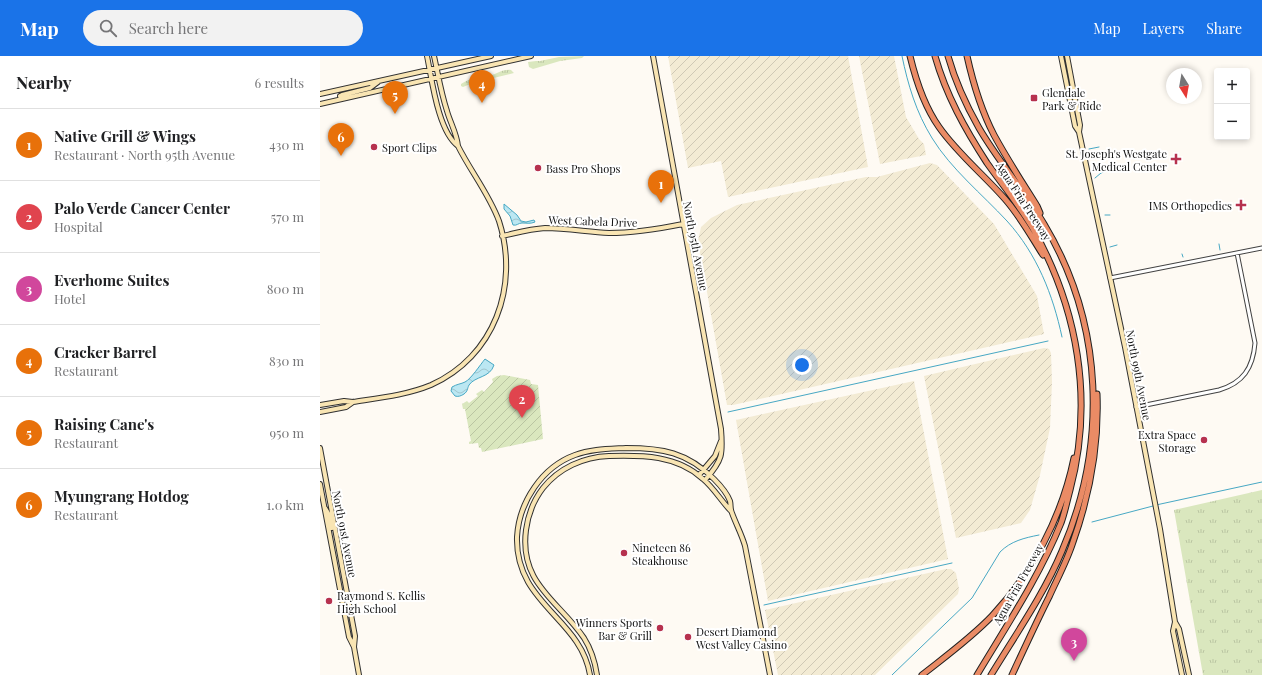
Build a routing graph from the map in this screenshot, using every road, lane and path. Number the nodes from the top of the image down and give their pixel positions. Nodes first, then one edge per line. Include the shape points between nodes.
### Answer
1 (427, 56) edge
2 (434, 56) edge
3 (491, 56) edge
4 (531, 56) edge
5 (653, 56) edge
6 (910, 56) edge
7 (935, 56) edge
8 (948, 56) edge
9 (967, 56) edge
10 (1061, 56) edge
11 (1067, 56) edge
12 (436, 68) junction
13 (430, 70) junction
14 (438, 77) junction
15 (431, 79) junction
16 (380, 81) junction
17 (320, 94) edge
18 (341, 99) junction
19 (320, 104) edge
20 (1079, 132) junction
21 (458, 146) junction
22 (1044, 223) junction
23 (683, 224) junction
24 (502, 236) junction
25 (1262, 248) edge
26 (1237, 253) junction
27 (1054, 273) junction
28 (1110, 278) junction
29 (1092, 376) junction
30 (353, 402) junction
31 (320, 405) edge
32 (1136, 407) junction
33 (320, 412) edge
34 (721, 439) junction
35 (1079, 447) junction
36 (320, 448) edge
37 (704, 470) junction
38 (699, 475) junction
39 (709, 475) junction
40 (705, 480) junction
41 (320, 484) edge
42 (322, 509) edge
43 (731, 511) junction
44 (337, 542) junction
45 (348, 599) junction
46 (342, 600) junction
47 (571, 622) junction
48 (1175, 622) junction
49 (565, 627) junction
50 (354, 647) junction
51 (359, 675) edge
52 (590, 675) edge
53 (597, 675) edge
54 (770, 675) edge
55 (922, 675) edge
56 (978, 675) edge
57 (991, 675) edge
58 (1012, 675) edge
59 (1182, 675) edge
60 (1189, 675) edge

1 - 13 street
2 - 12 street
3 - 12 street
4 - 14 street
5 - 23 street, North 95th Avenue
6 - 27 highway via 922,96 938,126 1006,200
7 - 27 highway, Agua Fria Freeway via 946,89 964,127 1031,226
8 - 22 highway, Agua Fria Freeway via 965,102 980,129
9 - 22 highway via 990,127 1037,206
10 - 20 street, North 99th Avenue via 1075,126
11 - 20 street, North 99th Avenue via 1080,125
12 - 13 street
12 - 14 street
13 - 15 street
13 - 16 street
14 - 15 street
14 - 21 street
15 - 18 street
15 - 21 street via 443,122 452,141
16 - 17 street
16 - 18 street via 370,88 342,95
18 - 19 street
20 - 28 street, North 99th Avenue
21 - 24 street via 492,204
22 - 29 highway, Agua Fria Freeway via 1078,299 1086,330
23 - 24 street, West Cabela Drive via 628,233 544,228
23 - 34 street, North 95th Avenue via 717,404
24 - 30 street via 506,263 503,296 495,323 476,352 458,369 432,385 410,392
25 - 26 street
26 - 28 street
26 - 32 street via 1255,343 1254,354 1246,373 1235,383 1219,390
27 - 35 highway, Agua Fria Freeway via 1077,349 1081,381
28 - 32 street, North 99th Avenue
29 - 57 highway, Agua Fria Freeway via 1093,437 1086,479 1075,519 1055,568
29 - 58 highway via 1097,393 1097,436 1084,510 1063,568
30 - 31 street
30 - 33 street via 346,407
32 - 48 street, North 99th Avenue
34 - 37 street, North 95th Avenue via 715,456
34 - 39 street, North 95th Avenue via 723,447 719,462
35 - 55 highway via 1056,517 1041,548 1008,598 988,621
35 - 56 highway, Agua Fria Freeway via 1062,520 1047,555
36 - 44 street, North 91st Avenue
37 - 38 street, North 95th Avenue
37 - 39 street
37 - 49 street via 680,456 660,450 609,448 588,451 568,458 539,481 528,498 521,516 517,536 519,555 522,570 532,590
38 - 40 street
38 - 47 street via 678,463 659,457 604,456 571,465 554,476 544,487 532,506 528,519 525,538 527,555 540,587
39 - 40 street, North 95th Avenue
39 - 43 street via 730,500
40 - 43 street
41 - 42 street, North 91st Avenue
42 - 44 street via 329,515
42 - 46 street, North 91st Avenue
43 - 54 street via 745,546
44 - 45 street, North 91st Avenue
45 - 46 street
45 - 50 street, North 91st Avenue via 355,636
46 - 50 street, North 91st Avenue via 349,637
47 - 49 street
47 - 53 street via 593,656
48 - 59 street, North 99th Avenue via 1173,631
48 - 60 street, North 99th Avenue via 1180,629
49 - 52 street via 582,652
50 - 51 street, North 91st Avenue

